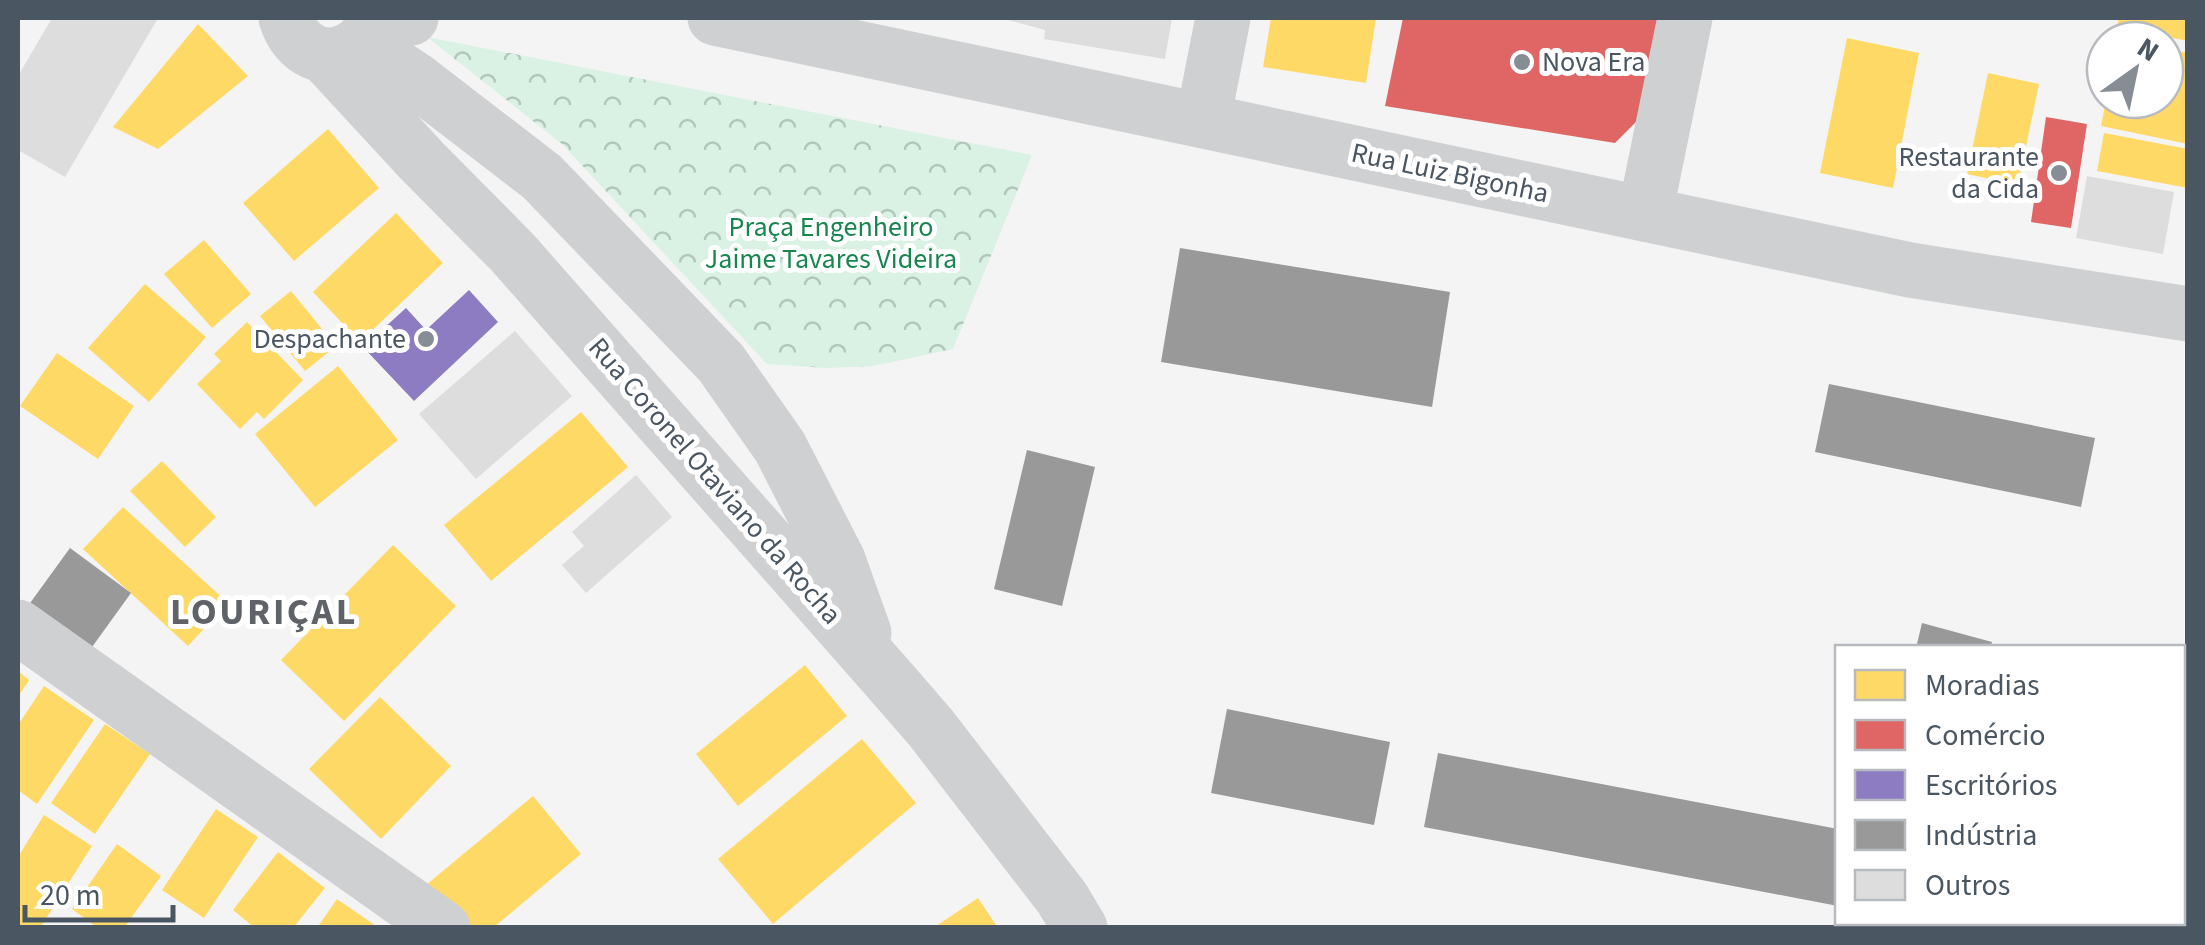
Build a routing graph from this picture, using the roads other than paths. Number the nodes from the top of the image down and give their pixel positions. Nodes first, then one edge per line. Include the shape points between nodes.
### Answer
1 (715, 18) edge
2 (1223, 18) edge
3 (1685, 18) edge
4 (335, 29) edge
5 (1202, 120) junction
6 (1645, 214) junction
7 (2188, 314) edge
8 (18, 627) edge
9 (875, 664) junction
10 (442, 928) edge
11 (1080, 928) edge

1 - 5 street, Rua Luiz Bigonha
2 - 5 street
3 - 6 street
4 - 9 street, Rua Coronel Otaviano da Rocha via 422,161 514,252
4 - 9 street via 416,80 542,176 721,363 780,447 838,560
5 - 6 street, Rua Luiz Bigonha
6 - 7 street, Rua Luiz Bigonha via 1910,270
8 - 10 street
9 - 11 street, Rua Coronel Otaviano da Rocha

